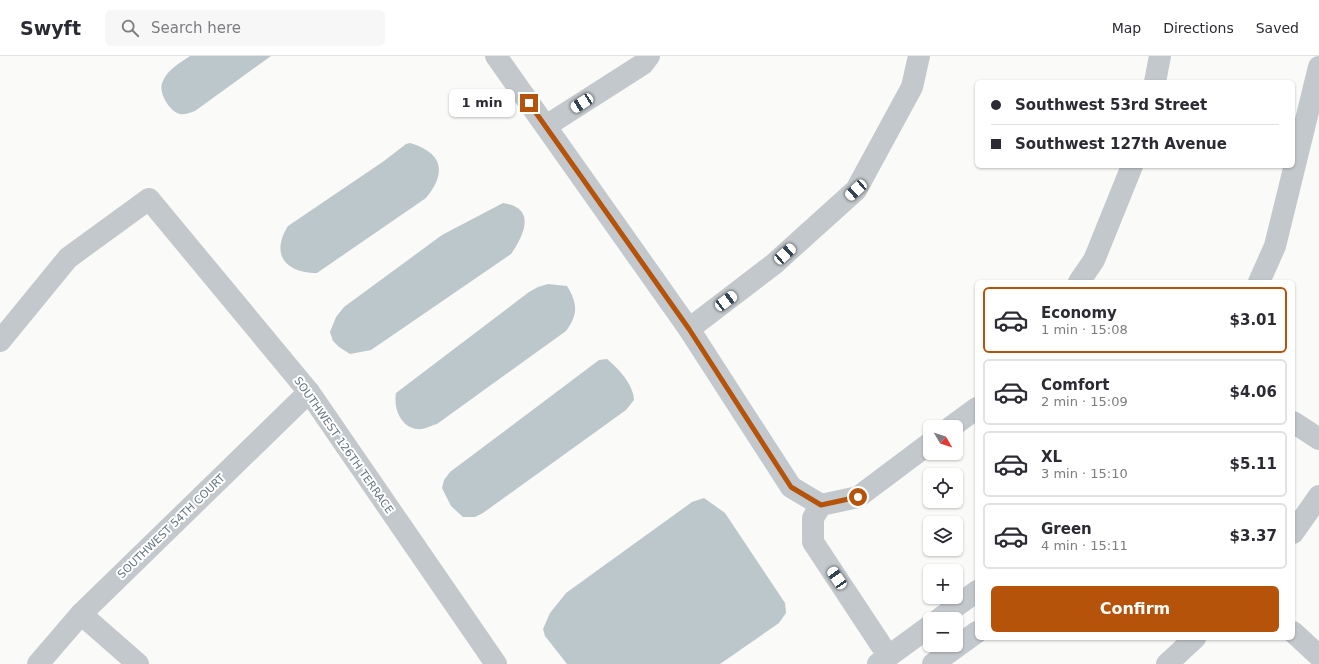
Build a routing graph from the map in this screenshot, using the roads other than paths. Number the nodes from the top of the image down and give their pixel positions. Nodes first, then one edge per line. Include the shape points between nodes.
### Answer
1 (496, 56) edge
2 (649, 56) edge
3 (920, 56) edge
4 (1160, 56) edge
5 (1319, 67) edge
6 (1155, 80) edge
7 (546, 126) junction
8 (1295, 165) edge
9 (1131, 168) edge
10 (1294, 168) edge
11 (1079, 280) edge
12 (1260, 280) edge
13 (689, 329) junction
14 (0, 341) edge
15 (309, 392) junction
16 (975, 409) edge
17 (961, 420) edge
18 (1295, 423) edge
19 (1319, 439) edge
20 (923, 448) edge
21 (1319, 496) edge
22 (821, 505) junction
23 (1295, 530) edge
24 (975, 592) edge
25 (948, 612) edge
26 (81, 614) junction
27 (923, 630) edge
28 (975, 633) edge
29 (1295, 634) edge
30 (1193, 640) edge
31 (879, 654) edge
32 (1319, 656) edge
33 (38, 664) edge
34 (138, 664) edge
35 (496, 664) edge
36 (933, 664) edge
37 (1167, 664) edge

1 - 7 street
2 - 7 street via 643,64
3 - 13 street via 912,87 856,190 774,264
4 - 6 street
5 - 8 street
7 - 13 street
9 - 11 street via 1094,260
10 - 12 street via 1275,246
13 - 22 street via 791,487
14 - 15 street, SOUTHWEST 126TH TERRACE via 68,258 149,199
15 - 26 street, SOUTHWEST 54TH COURT
15 - 35 street, SOUTHWEST 126TH TERRACE
16 - 17 street
18 - 19 street
20 - 22 street via 858,497
21 - 23 street
22 - 31 street via 813,518 813,542
24 - 25 street
26 - 33 street, SOUTHWEST 54TH COURT
26 - 34 street
27 - 31 street
28 - 36 street
29 - 32 street
30 - 37 street

